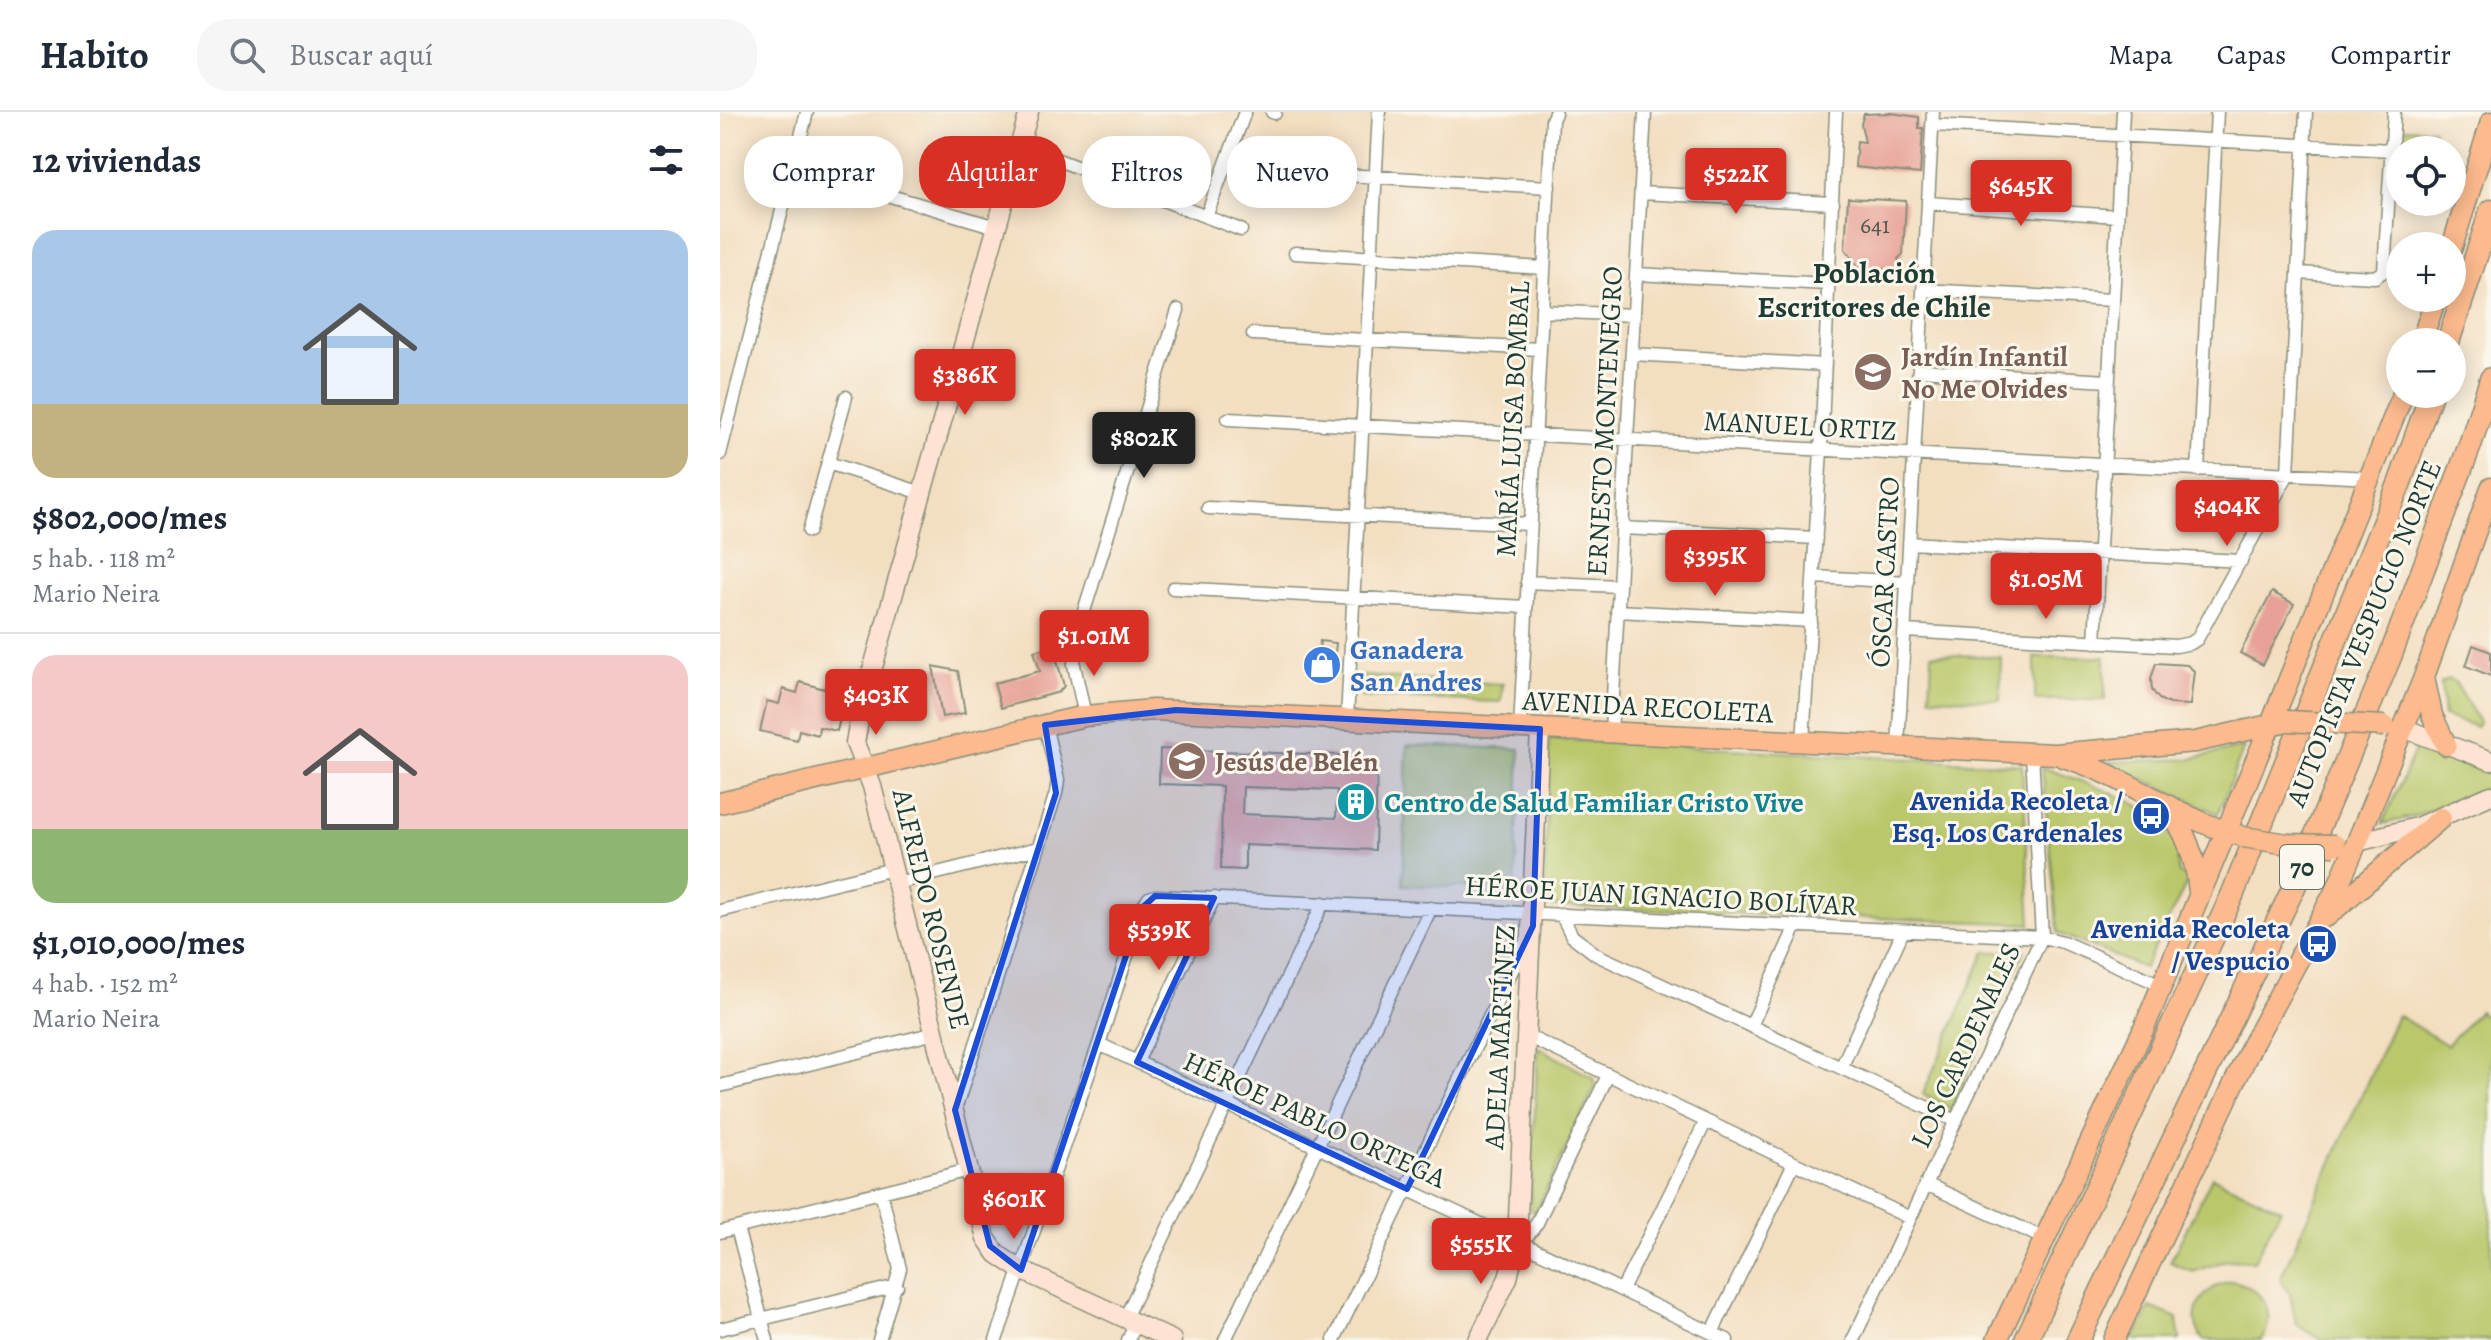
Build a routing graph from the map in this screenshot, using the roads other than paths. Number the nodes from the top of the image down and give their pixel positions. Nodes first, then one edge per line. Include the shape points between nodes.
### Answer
1 (807, 112) edge
2 (1029, 112) edge
3 (1245, 112) edge
4 (1379, 112) edge
5 (1555, 112) edge
6 (1645, 112) edge
7 (1836, 112) edge
8 (2123, 112) edge
9 (2217, 112) edge
10 (2306, 112) edge
11 (2394, 112) edge
12 (1932, 118) edge
13 (2491, 122) edge
14 (800, 136) edge
15 (1022, 136) edge
16 (2122, 136) junction
17 (2392, 136) edge
18 (2215, 141) junction
19 (2305, 145) junction
20 (2386, 150) edge
21 (1066, 163) edge
22 (1357, 175) edge
23 (1376, 176) junction
24 (1549, 187) junction
25 (1641, 193) junction
26 (903, 200) edge
27 (1833, 203) junction
28 (1928, 203) junction
29 (782, 208) edge
30 (1001, 208) edge
31 (2491, 211) edge
32 (2117, 216) junction
33 (2388, 216) edge
34 (1206, 217) junction
35 (996, 227) junction
36 (1241, 230) dead end
37 (2457, 232) edge
38 (1295, 253) dead end
39 (1372, 259) junction
40 (1544, 268) junction
41 (2298, 273) junction
42 (1636, 274) junction
43 (1829, 284) junction
44 (1923, 290) junction
45 (2113, 300) junction
46 (1178, 310) dead end
47 (1542, 311) junction
48 (1634, 315) junction
49 (2453, 328) edge
50 (1253, 334) dead end
51 (1367, 340) junction
52 (1540, 349) junction
53 (1632, 354) junction
54 (1825, 365) junction
55 (1919, 370) junction
56 (2491, 379) edge
57 (2108, 381) junction
58 (846, 397) dead end
59 (2398, 408) edge
60 (2426, 408) edge
61 (1228, 419) dead end
62 (1363, 426) junction
63 (1535, 435) junction
64 (1627, 440) junction
65 (1821, 450) junction
66 (720, 454) edge
67 (1914, 455) junction
68 (828, 463) junction
69 (2104, 465) junction
70 (2198, 470) junction
71 (2288, 474) junction
72 (2370, 478) junction
73 (922, 493) junction
74 (2490, 495) edge
75 (1208, 508) dead end
76 (1358, 516) junction
77 (1530, 524) junction
78 (1622, 528) junction
79 (809, 531) dead end
80 (1816, 538) junction
81 (1909, 543) junction
82 (2100, 554) junction
83 (2241, 561) junction
84 (1814, 577) junction
85 (1527, 582) junction
86 (1908, 582) junction
87 (1619, 586) junction
88 (1173, 588) dead end
89 (1353, 598) junction
90 (1526, 607) junction
91 (1617, 611) junction
92 (1811, 621) junction
93 (1905, 631) junction
94 (2095, 642) junction
95 (2424, 677) junction
96 (1085, 716) junction
97 (1347, 719) junction
98 (2279, 722) junction
99 (1045, 725) junction
100 (2394, 727) junction
101 (1530, 728) junction
102 (1611, 733) junction
103 (1803, 742) junction
104 (2446, 745) junction
105 (1898, 747) junction
106 (2032, 753) junction
107 (2055, 754) junction
108 (2491, 761) edge
109 (865, 767) junction
110 (2491, 795) edge
111 (2162, 801) junction
112 (720, 803) edge
113 (2441, 818) junction
114 (2234, 834) junction
115 (2357, 842) junction
116 (1038, 848) junction
117 (895, 876) junction
118 (2199, 892) junction
119 (1214, 898) junction
120 (1323, 903) junction
121 (1431, 908) junction
122 (720, 911) edge
123 (1561, 914) junction
124 (1533, 920) junction
125 (2318, 924) junction
126 (1796, 926) junction
127 (1903, 931) junction
128 (2042, 937) junction
129 (2161, 985) junction
130 (1751, 1026) junction
131 (935, 1033) junction
132 (1527, 1036) junction
133 (1099, 1044) junction
134 (1137, 1062) junction
135 (1841, 1068) junction
136 (1608, 1075) junction
137 (720, 1084) edge
138 (1227, 1104) junction
139 (955, 1110) junction
140 (1706, 1121) junction
141 (1956, 1121) junction
142 (1317, 1147) junction
143 (1794, 1163) junction
144 (969, 1170) junction
145 (1926, 1184) junction
146 (1407, 1189) junction
147 (881, 1192) junction
148 (1910, 1218) junction
149 (737, 1228) junction
150 (720, 1232) edge
151 (2045, 1239) junction
152 (1517, 1240) junction
153 (1021, 1270) junction
154 (897, 1286) junction
155 (1622, 1290) junction
156 (761, 1319) junction
157 (1130, 1327) edge
158 (720, 1329) edge
159 (1712, 1333) junction
160 (767, 1340) edge
161 (879, 1340) edge
162 (996, 1340) edge
163 (1172, 1340) edge
164 (1225, 1340) edge
165 (1334, 1340) edge
166 (1479, 1340) edge
167 (1727, 1340) edge
168 (1853, 1340) edge
169 (1997, 1340) edge
170 (2026, 1340) edge
171 (2078, 1340) edge
172 (2114, 1340) edge

1 - 14 street
2 - 15 street, ALFREDO ROSENDE
3 - 34 street
4 - 23 street
5 - 24 street, MARÍA LUISA BOMBAL
6 - 25 street, ERNESTO MONTENEGRO
7 - 27 street
8 - 16 street
9 - 18 street
10 - 19 street
11 - 17 street
12 - 16 street
12 - 28 street, ÓSCAR CASTRO
13 - 37 main road
16 - 18 street
16 - 32 street
18 - 19 street
18 - 70 street
19 - 20 street
19 - 41 street
21 - 34 street
22 - 23 street
23 - 24 street
23 - 39 street
24 - 40 street, MARÍA LUISA BOMBAL
25 - 27 street
25 - 42 street, ERNESTO MONTENEGRO
26 - 35 street
27 - 43 street
28 - 32 street
28 - 44 street, ÓSCAR CASTRO
29 - 66 street
30 - 35 street, ALFREDO ROSENDE
31 - 49 highway
32 - 45 street
33 - 41 street via 2382,274
34 - 36 street
35 - 73 street, ALFREDO ROSENDE
38 - 39 street
39 - 40 street
39 - 51 street
40 - 47 street, MARÍA LUISA BOMBAL
41 - 71 street
42 - 43 street
42 - 48 street, ERNESTO MONTENEGRO
43 - 54 street
44 - 45 street
44 - 55 street, ÓSCAR CASTRO
45 - 57 street
46 - 96 street via 1075,640 1074,665
47 - 48 street
47 - 52 street, MARÍA LUISA BOMBAL
48 - 53 street, ERNESTO MONTENEGRO
50 - 51 street
51 - 52 street
51 - 62 street
52 - 63 street, MARÍA LUISA BOMBAL
53 - 54 street
53 - 64 street, ERNESTO MONTENEGRO
54 - 65 street
55 - 57 street
55 - 67 street, ÓSCAR CASTRO
56 - 171 highway, AUTOPISTA VESPUCIO NORTE / 70 via 2390,657 2294,887
57 - 69 street
58 - 68 street
59 - 72 main road
60 - 170 highway, AUTOPISTA VESPUCIO NORTE / 70 via 2231,898
61 - 62 street, MANUEL ORTIZ
62 - 63 street, MANUEL ORTIZ
62 - 76 street
63 - 64 street, MANUEL ORTIZ
63 - 77 street, MARÍA LUISA BOMBAL
64 - 65 street, MANUEL ORTIZ
64 - 78 street, ERNESTO MONTENEGRO
65 - 67 street, MANUEL ORTIZ
65 - 80 street
67 - 69 street, MANUEL ORTIZ
67 - 81 street, ÓSCAR CASTRO
68 - 73 street
68 - 79 street
69 - 70 street, MANUEL ORTIZ
69 - 82 street
70 - 71 street, MANUEL ORTIZ
71 - 72 street, MANUEL ORTIZ
71 - 83 street
72 - 98 main road
73 - 109 street, ALFREDO ROSENDE via 856,730 856,751
74 - 95 main road
75 - 76 street
76 - 77 street
76 - 89 street
77 - 85 street, MARÍA LUISA BOMBAL
78 - 80 street
78 - 87 street, ERNESTO MONTENEGRO
80 - 84 street
81 - 82 street
81 - 86 street, ÓSCAR CASTRO
82 - 83 street
82 - 94 street
83 - 94 street via 2191,643
84 - 86 street
84 - 92 street
85 - 87 street
85 - 90 street, MARÍA LUISA BOMBAL
86 - 93 street, ÓSCAR CASTRO
87 - 91 street, ERNESTO MONTENEGRO
88 - 89 street
89 - 90 street
89 - 97 street
90 - 101 street, MARÍA LUISA BOMBAL
91 - 92 street
91 - 102 street, ERNESTO MONTENEGRO
92 - 103 street
93 - 94 street
93 - 105 street, ÓSCAR CASTRO
95 - 100 main road
95 - 104 main road via 2432,715
96 - 97 main road, AVENIDA RECOLETA via 1164,710
96 - 99 main road, AVENIDA RECOLETA
97 - 101 main road, AVENIDA RECOLETA
98 - 100 main road, AVENIDA RECOLETA, bridge
98 - 107 main road, AVENIDA RECOLETA via 2186,743
98 - 114 main road
99 - 109 main road, AVENIDA RECOLETA
99 - 116 street via 1058,788
100 - 104 street, AVENIDA RECOLETA
100 - 115 main road
101 - 102 main road, AVENIDA RECOLETA
101 - 124 street, ADELA MARTÍNEZ
102 - 103 main road, AVENIDA RECOLETA
103 - 105 main road, AVENIDA RECOLETA
104 - 108 street, AVENIDA RECOLETA
105 - 106 main road, AVENIDA RECOLETA
106 - 107 main road, AVENIDA RECOLETA
106 - 128 street, LOS CARDENALES
107 - 111 main road, AVENIDA RECOLETA
109 - 112 main road, AVENIDA RECOLETA
109 - 117 street, ALFREDO ROSENDE
110 - 113 street, AVENIDA RECOLETA
111 - 114 main road, AVENIDA RECOLETA
111 - 118 main road via 2192,851
113 - 115 street, AVENIDA RECOLETA
113 - 125 main road
114 - 115 main road, AVENIDA RECOLETA, bridge via 2288,844
114 - 118 main road
115 - 125 main road
116 - 117 street
116 - 139 street
117 - 122 street
117 - 131 street, ALFREDO ROSENDE
118 - 129 main road
119 - 120 street, HÉROE JUAN IGNACIO BOLÍVAR
119 - 133 street, HÉROE JUAN IGNACIO BOLÍVAR via 1149,898
119 - 134 street
120 - 121 street, HÉROE JUAN IGNACIO BOLÍVAR
120 - 138 street
121 - 124 street, HÉROE JUAN IGNACIO BOLÍVAR
121 - 142 street
123 - 124 street, HÉROE JUAN IGNACIO BOLÍVAR
123 - 126 street, HÉROE JUAN IGNACIO BOLÍVAR
123 - 130 street via 1572,936 1597,955
124 - 132 street, ADELA MARTÍNEZ
124 - 146 street
125 - 172 main road via 2253,1043
126 - 127 street, HÉROE JUAN IGNACIO BOLÍVAR
126 - 130 street
127 - 128 street, HÉROE JUAN IGNACIO BOLÍVAR
127 - 135 street
128 - 129 street, HÉROE JUAN IGNACIO BOLÍVAR
128 - 141 street, LOS CARDENALES
129 - 151 main road
130 - 135 street
131 - 137 street
131 - 139 street, ALFREDO ROSENDE
132 - 136 street
132 - 152 street, ADELA MARTÍNEZ
133 - 134 street, HÉROE PABLO ORTEGA
133 - 153 street
134 - 138 street, HÉROE PABLO ORTEGA
135 - 141 street
136 - 140 street
136 - 152 street via 1537,1223
138 - 142 street, HÉROE PABLO ORTEGA
138 - 157 street
139 - 144 street, ALFREDO ROSENDE
140 - 143 street
140 - 155 street
141 - 145 street, LOS CARDENALES
142 - 146 street, HÉROE PABLO ORTEGA
142 - 164 street
143 - 148 street
143 - 159 street
144 - 147 street
144 - 153 street, ALFREDO ROSENDE via 986,1238 997,1254
145 - 148 street, LOS CARDENALES
145 - 151 street
146 - 152 street, HÉROE PABLO ORTEGA
146 - 165 street
147 - 149 street
147 - 154 street via 899,1262
148 - 168 street, LOS CARDENALES
149 - 150 street
149 - 156 street
151 - 169 main road
152 - 155 street, HÉROE PABLO ORTEGA
152 - 166 street, ADELA MARTÍNEZ via 1508,1278
153 - 157 street, ALFREDO ROSENDE
153 - 162 street
154 - 156 street
154 - 161 street
155 - 159 street, HÉROE PABLO ORTEGA
156 - 158 street
156 - 160 street
157 - 163 street, ALFREDO ROSENDE
159 - 167 street, HÉROE PABLO ORTEGA

